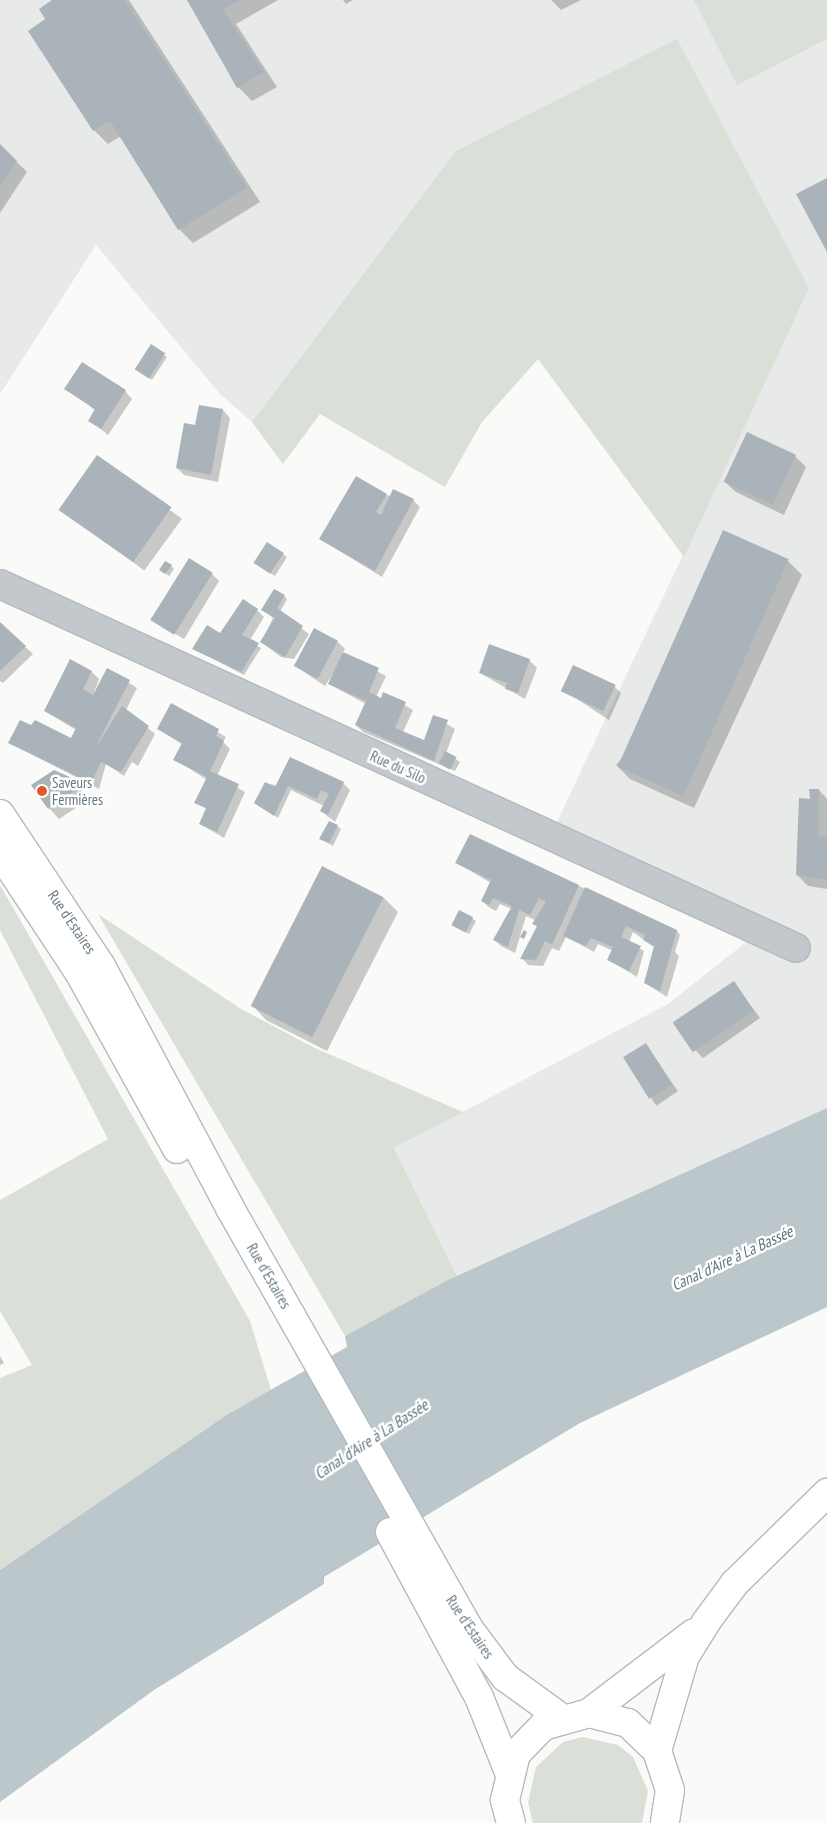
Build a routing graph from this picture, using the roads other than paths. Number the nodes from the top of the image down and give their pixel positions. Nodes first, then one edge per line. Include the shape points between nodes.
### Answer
1 (0, 584) edge
2 (0, 814) edge
3 (0, 853) edge
4 (796, 948) dead end
5 (311, 1368) junction
6 (827, 1493) edge
7 (415, 1558) junction
8 (706, 1622) junction
9 (589, 1713) junction
10 (560, 1717) junction
11 (657, 1750) junction
12 (509, 1772) junction
13 (511, 1823) edge
14 (665, 1823) edge

1 - 4 street, Rue du Silo
2 - 5 main road, Rue d'Estaires via 101,966
3 - 5 main road via 80,974
5 - 7 main road
6 - 8 main road via 735,1583
7 - 10 main road, Rue d'Estaires via 505,1677
7 - 12 main road, Rue d'Estaires via 444,1632 479,1697
8 - 9 main road
8 - 11 main road via 685,1656
9 - 10 main road
9 - 11 main road via 628,1723
10 - 12 main road via 528,1738
11 - 14 main road via 670,1790
12 - 13 main road via 505,1800

